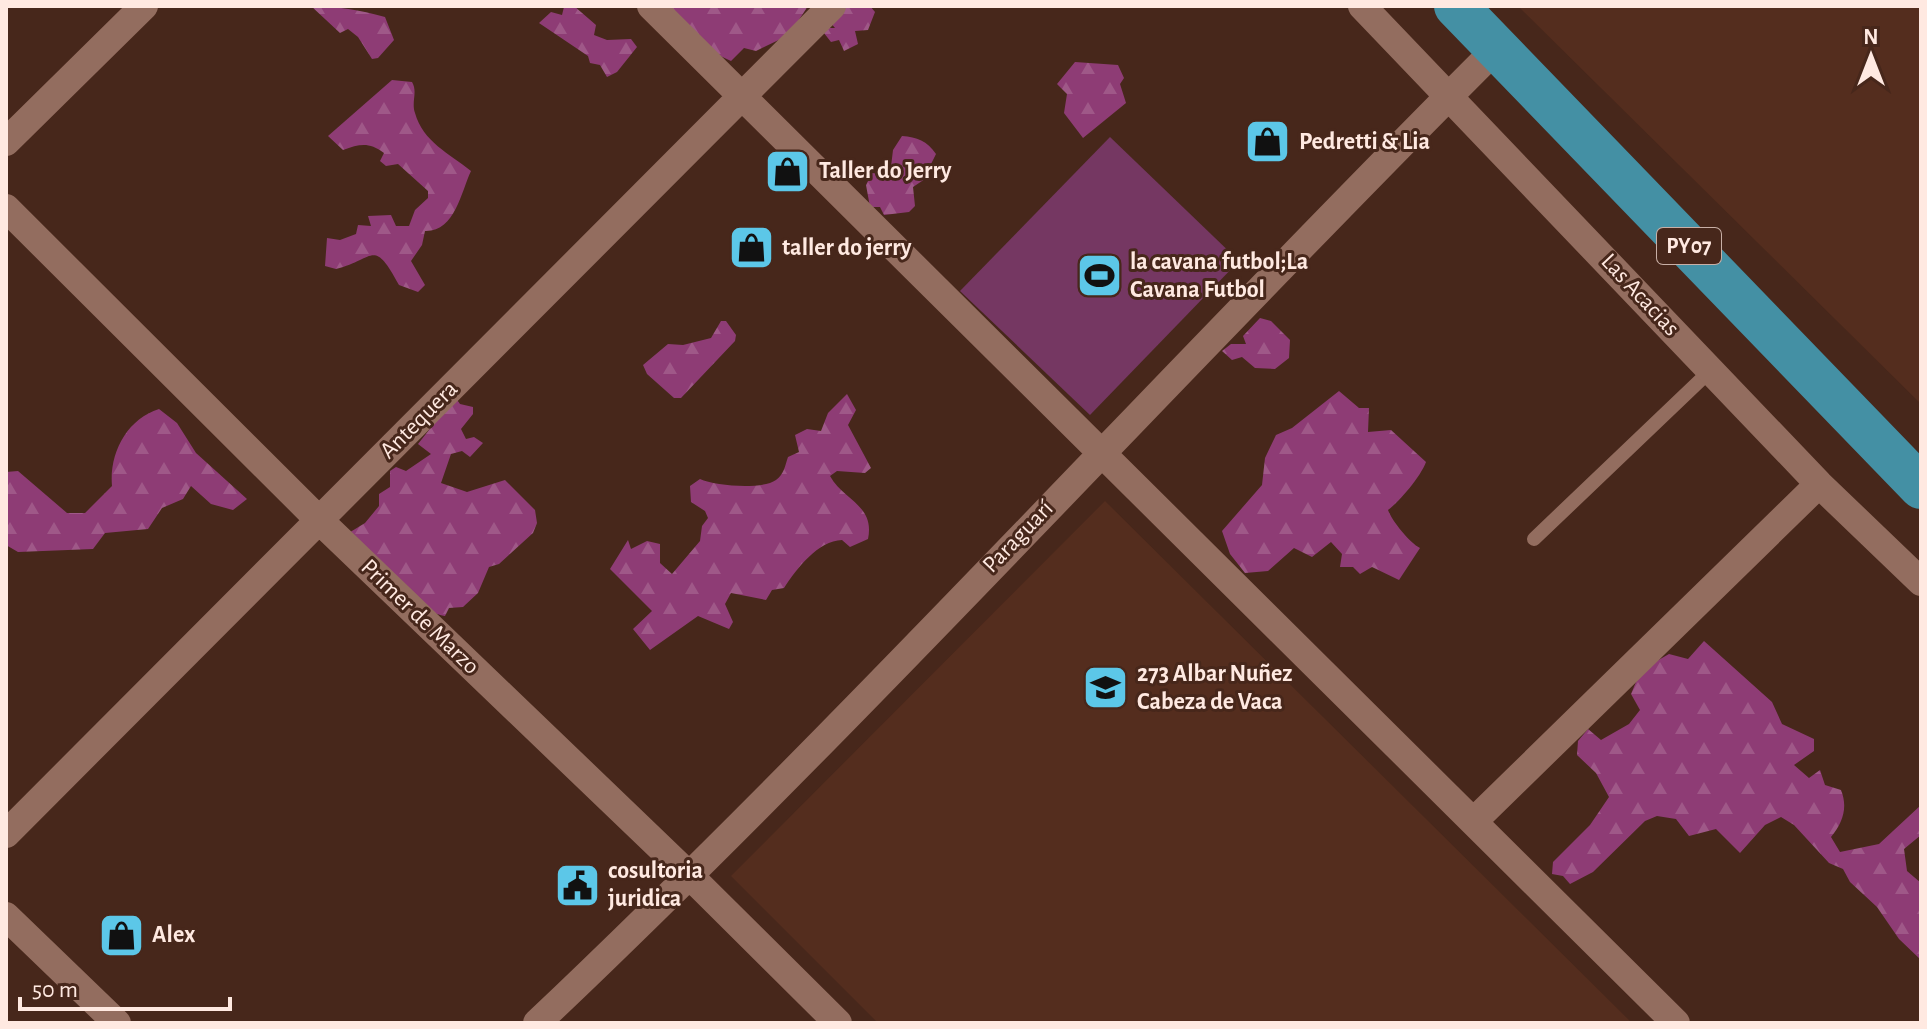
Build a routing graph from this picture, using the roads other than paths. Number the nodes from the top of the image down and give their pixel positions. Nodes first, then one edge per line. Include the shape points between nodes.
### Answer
1 (144, 6) edge
2 (651, 6) edge
3 (832, 6) edge
4 (1362, 6) edge
5 (1456, 6) edge
6 (1497, 48) junction
7 (1450, 94) junction
8 (742, 96) junction
9 (6, 142) edge
10 (6, 208) edge
11 (1711, 370) junction
12 (1100, 451) junction
13 (1819, 484) junction
14 (1921, 487) edge
15 (319, 520) junction
16 (1534, 539) dead end
17 (1921, 582) edge
18 (1474, 821) junction
19 (6, 834) edge
20 (691, 877) junction
21 (6, 916) edge
22 (117, 1023) edge
23 (537, 1023) edge
24 (838, 1023) edge
25 (1676, 1023) edge

1 - 9 street
2 - 8 street
3 - 8 street, Antequera
4 - 7 street, Las Acacias
5 - 6 highway, PY07
6 - 7 street, Paraguarí
6 - 14 highway, PY07
7 - 11 street, Las Acacias
7 - 12 street, Paraguarí
8 - 12 street
8 - 15 street, Antequera
10 - 15 street, Primer de Marzo
11 - 13 street, Las Acacias
11 - 16 lane
12 - 18 street
12 - 20 street, Paraguarí
13 - 17 street, Las Acacias
13 - 18 street
15 - 19 street, Antequera
15 - 20 street, Primer de Marzo
18 - 25 street
20 - 23 street, Paraguarí
20 - 24 street, Primer de Marzo
21 - 22 street

